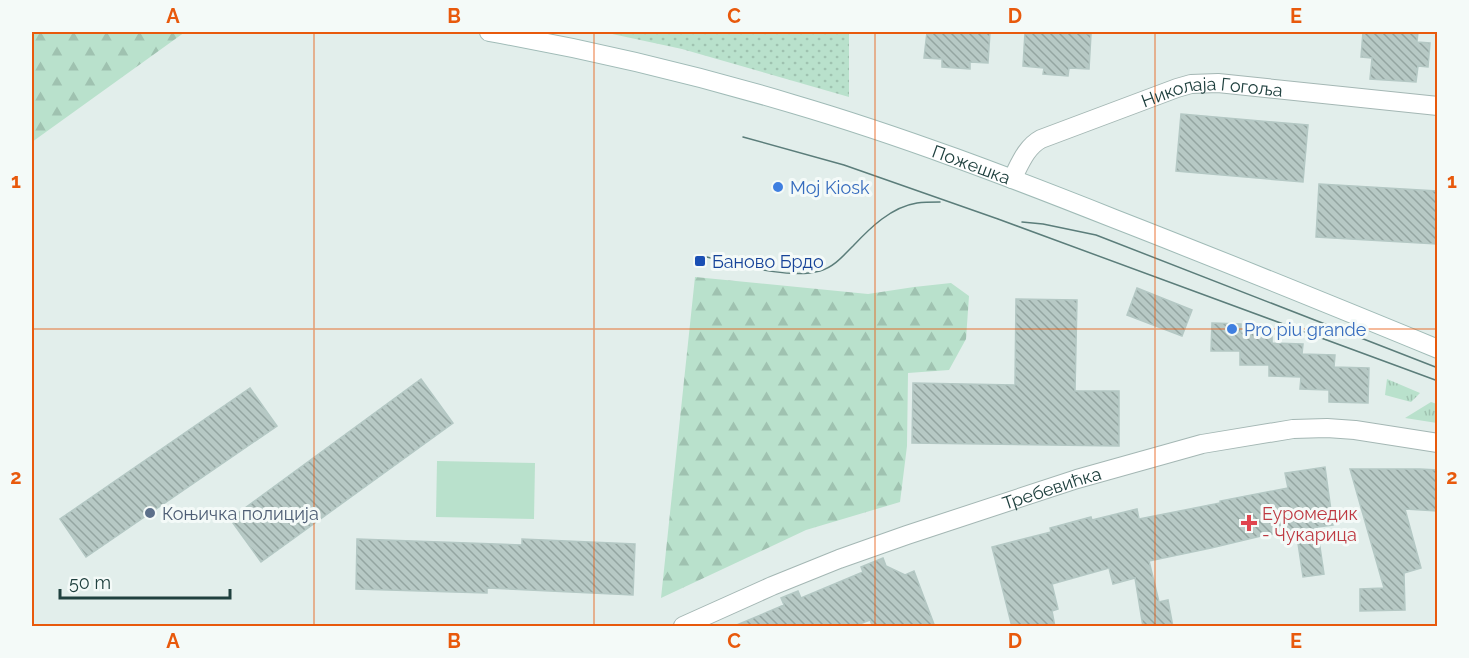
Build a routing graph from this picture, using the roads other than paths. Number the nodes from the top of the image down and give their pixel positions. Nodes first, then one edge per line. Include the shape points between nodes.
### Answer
1 (489, 32) edge
2 (1437, 106) edge
3 (1012, 178) junction
4 (1437, 350) edge
5 (1437, 443) edge
6 (683, 627) edge

1 - 3 street, Пожешка via 622,58 736,87 852,122
2 - 3 street, Николаја Гогоља via 1218,83 1191,84 1035,142
3 - 4 street, Пожешка
5 - 6 street, Требевићка via 1327,428 1293,429 1202,444 1077,479 896,538 782,582

